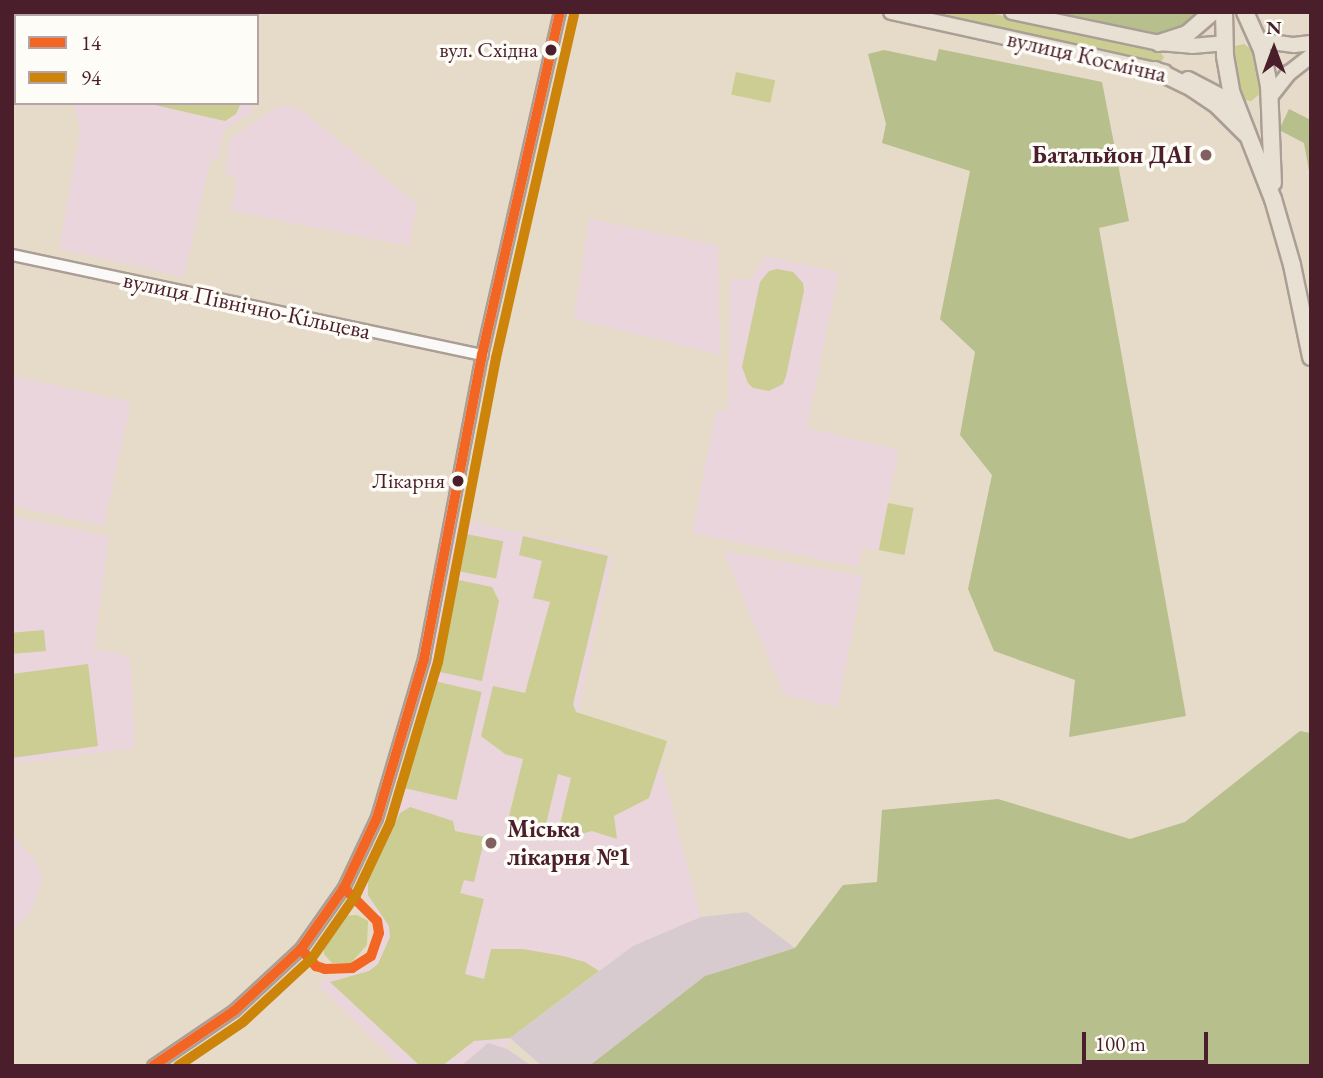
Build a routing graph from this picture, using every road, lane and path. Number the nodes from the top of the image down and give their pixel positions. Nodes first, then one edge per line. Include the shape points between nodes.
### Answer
1 (560, 12) edge
2 (891, 12) edge
3 (1012, 12) edge
4 (1212, 12) edge
5 (1224, 12) edge
6 (1245, 12) edge
7 (920, 16) edge
8 (1257, 40) junction
9 (1159, 43) junction
10 (1224, 43) junction
11 (1311, 43) edge
12 (1311, 56) edge
13 (1155, 70) junction
14 (1270, 97) junction
15 (1236, 104) junction
16 (1251, 139) junction
17 (1273, 199) junction
18 (12, 255) edge
19 (482, 355) junction
20 (1311, 357) edge
21 (153, 1066) edge

1 - 19 street
2 - 7 main road, вулиця Космічна
3 - 9 main road, вулиця Космічна
4 - 9 highway via 1187,34
5 - 10 highway
6 - 8 highway
7 - 13 main road, вулиця Космічна
8 - 10 highway via 1240,37
8 - 11 main road
8 - 14 highway
9 - 10 main road, вулиця Космічна
10 - 15 highway
12 - 14 main road via 1289,73
13 - 15 main road, вулиця Космічна via 1193,81
13 - 16 highway via 1209,99
14 - 15 highway via 1254,108
14 - 17 highway
15 - 16 highway
16 - 17 highway
17 - 20 highway via 1293,265
18 - 19 street, вулиця Північно-Кільцева
19 - 21 street via 423,662 372,829 344,888 301,949 234,1011

